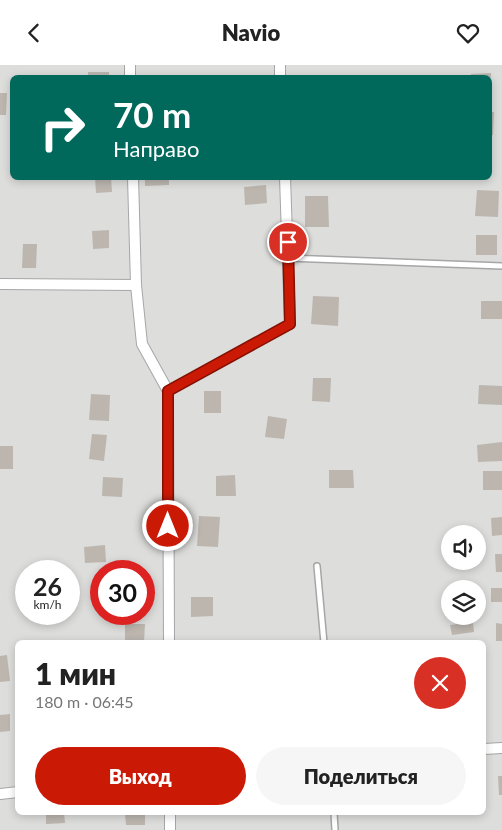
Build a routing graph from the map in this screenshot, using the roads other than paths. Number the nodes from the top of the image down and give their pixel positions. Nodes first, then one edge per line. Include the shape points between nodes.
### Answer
1 (133, 180) edge
2 (285, 180) edge
3 (288, 258) junction
4 (502, 266) edge
5 (0, 284) edge
6 (136, 285) junction
7 (290, 324) joint
8 (168, 391) junction
9 (317, 566) dead end
10 (169, 640) edge
11 (324, 640) edge
12 (502, 748) edge
13 (486, 749) edge
14 (15, 793) edge
15 (0, 794) edge
16 (170, 815) edge
17 (334, 815) edge
18 (170, 830) edge
19 (335, 830) edge

1 - 6 street
2 - 3 street
3 - 4 lane
3 - 7 street
5 - 6 street
6 - 8 street via 142,344
7 - 8 lane
8 - 10 street
9 - 11 lane
12 - 13 street
14 - 15 street
16 - 18 street
17 - 19 lane

